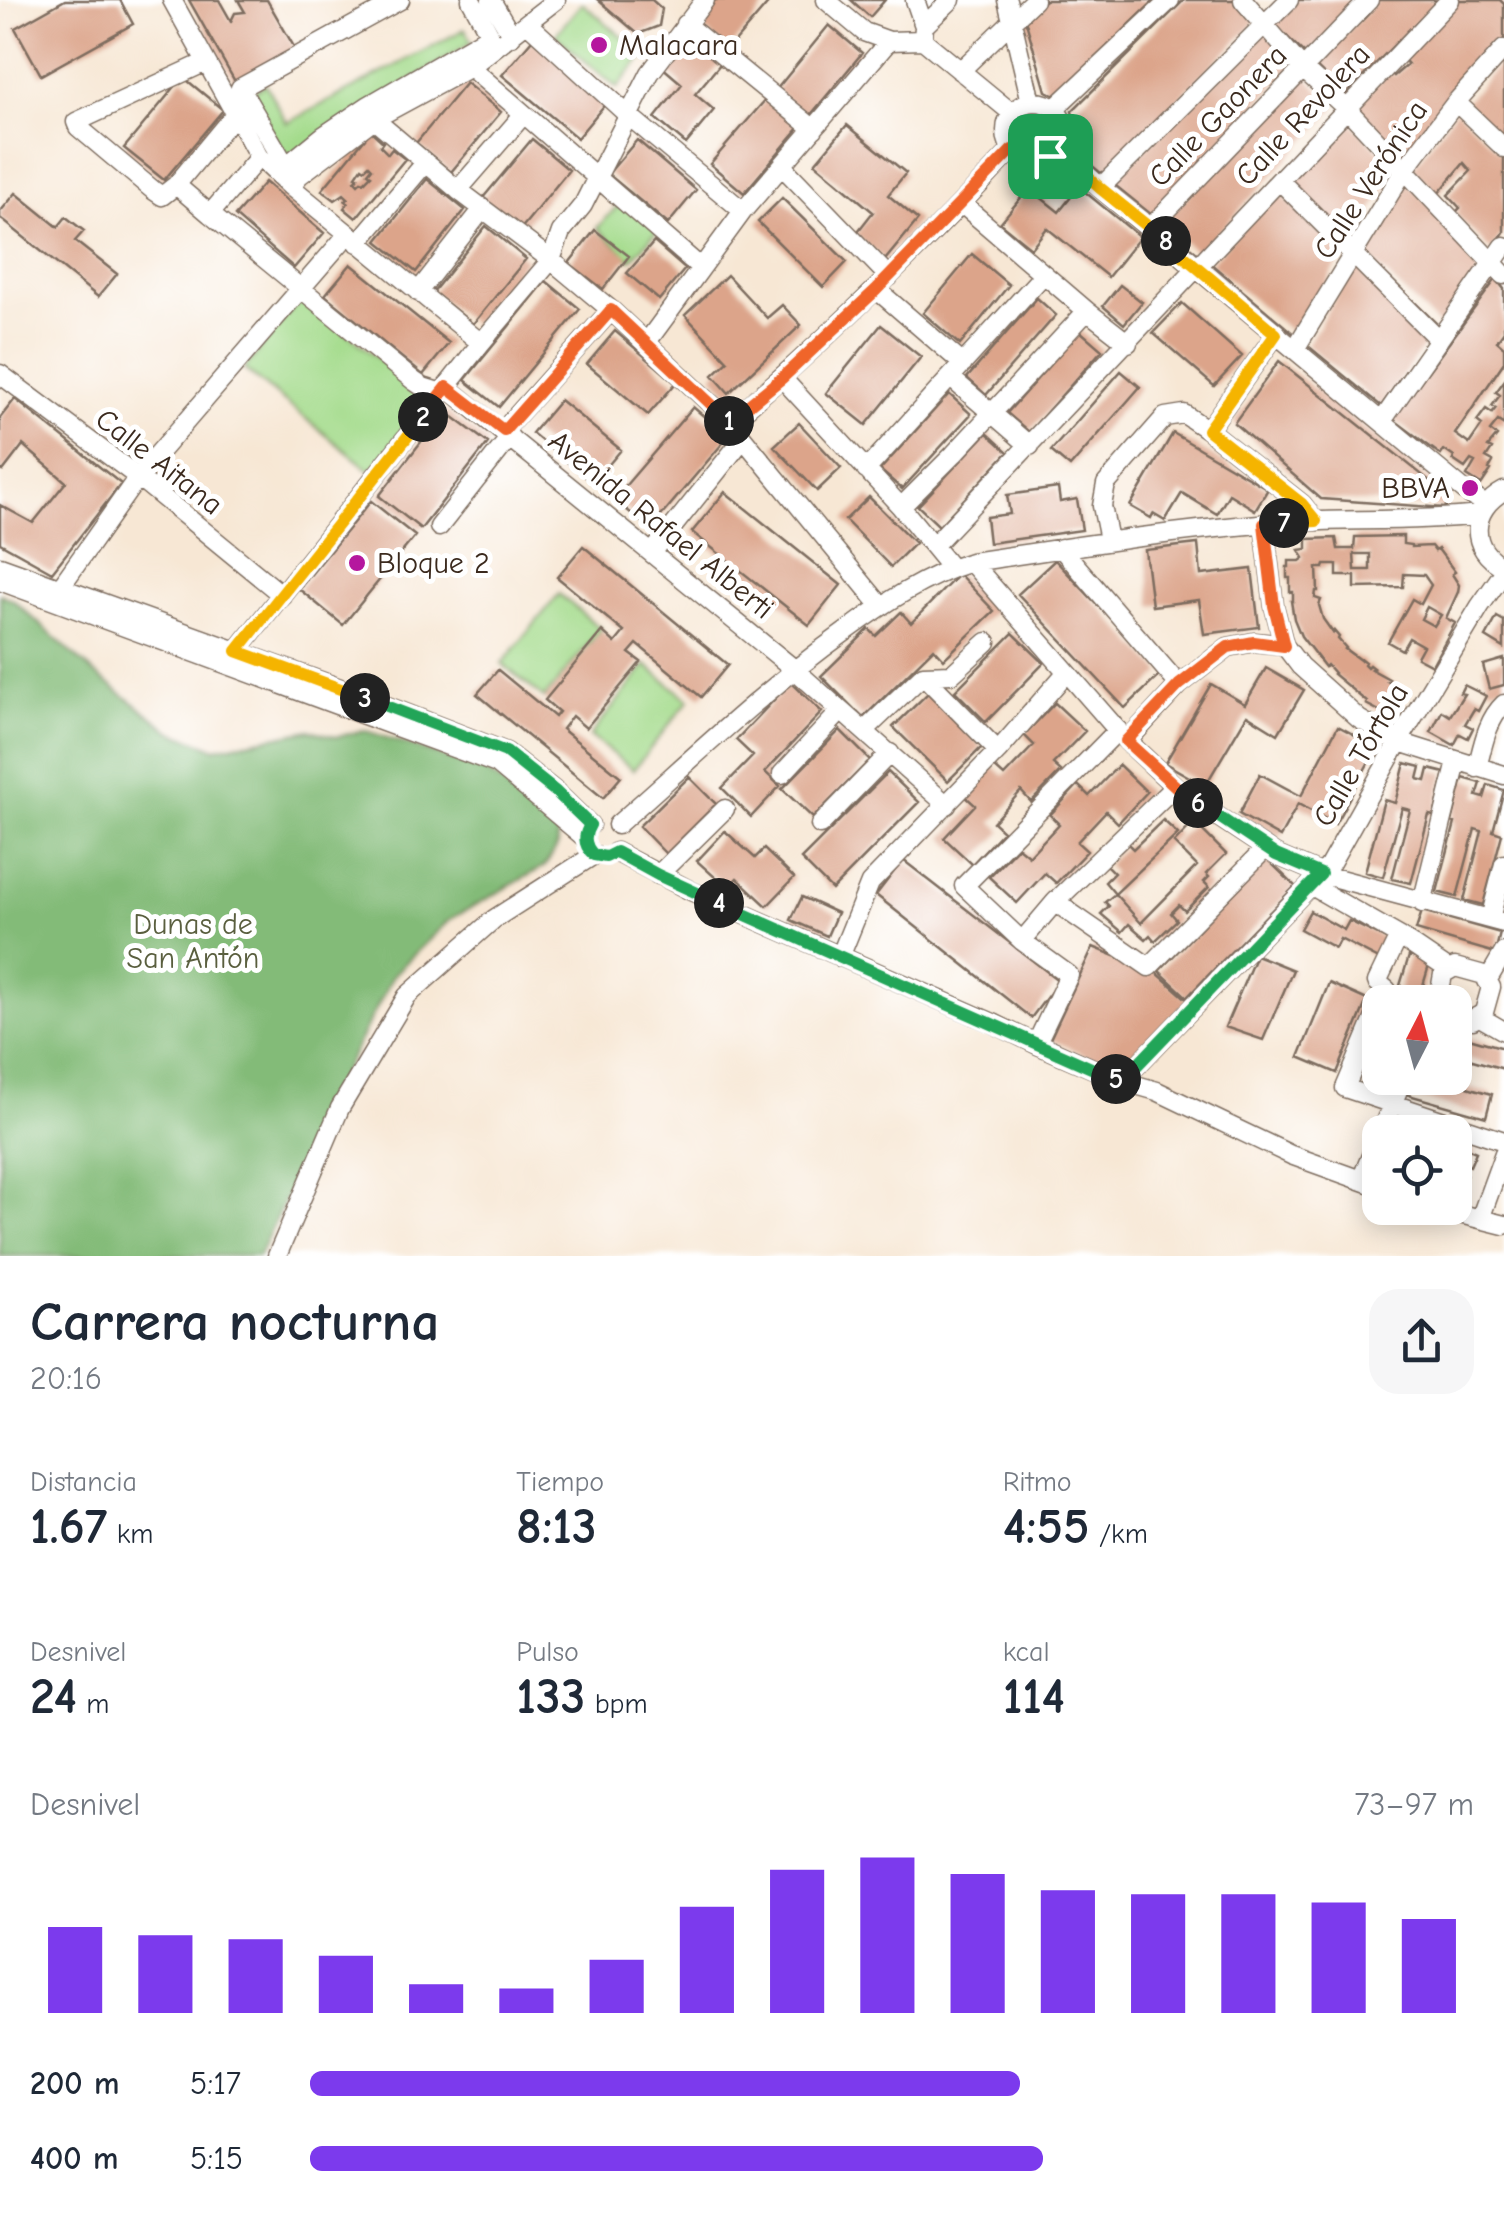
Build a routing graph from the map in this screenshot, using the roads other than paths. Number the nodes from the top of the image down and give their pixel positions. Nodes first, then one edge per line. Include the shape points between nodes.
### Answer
1 (172, 0) edge
2 (400, 0) edge
3 (470, 0) edge
4 (491, 0) edge
5 (556, 0) edge
6 (705, 0) edge
7 (826, 0) edge
8 (915, 0) edge
9 (951, 0) edge
10 (1007, 0) edge
11 (1034, 0) edge
12 (1170, 0) edge
13 (1243, 0) edge
14 (1289, 0) edge
15 (1369, 0) edge
16 (1450, 0) edge
17 (1013, 21) junction
18 (527, 23) junction
19 (685, 24) junction
20 (1266, 24) junction
21 (924, 33) junction
22 (512, 36) junction
23 (889, 41) junction
24 (1504, 49) edge
25 (206, 62) junction
26 (470, 67) junction
27 (1302, 68) junction
28 (960, 71) junction
29 (1031, 102) junction
30 (1456, 102) junction
31 (1054, 108) junction
32 (1346, 108) junction
33 (1012, 112) junction
34 (235, 114) junction
35 (523, 114) junction
36 (629, 116) junction
37 (374, 119) junction
38 (814, 129) junction
39 (1504, 148) edge
40 (1012, 150) junction
41 (1058, 150) junction
42 (259, 157) junction
43 (424, 163) junction
44 (782, 166) junction
45 (1405, 170) junction
46 (596, 177) junction
47 (1280, 181) junction
48 (176, 184) junction
49 (290, 186) junction
50 (1100, 188) junction
51 (458, 190) junction
52 (962, 204) junction
53 (482, 210) junction
54 (743, 212) junction
55 (210, 214) junction
56 (1150, 228) junction
57 (353, 238) junction
58 (1354, 256) junction
59 (552, 260) junction
60 (1500, 261) edge
61 (701, 268) junction
62 (1196, 268) junction
63 (1044, 274) junction
64 (882, 283) junction
65 (303, 288) junction
66 (418, 292) junction
67 (611, 310) junction
68 (1087, 310) junction
69 (1276, 334) junction
70 (1438, 340) junction
71 (647, 342) junction
72 (1128, 342) junction
73 (481, 343) junction
74 (1295, 350) junction
75 (957, 371) junction
76 (0, 374) edge
77 (782, 378) junction
78 (445, 390) junction
79 (991, 413) junction
80 (730, 422) junction
81 (1382, 422) junction
82 (1208, 430) junction
83 (507, 434) junction
84 (744, 439) junction
85 (1030, 446) junction
86 (866, 470) junction
87 (138, 477) junction
88 (1504, 491) edge
89 (901, 507) junction
90 (1483, 510) junction
91 (1316, 521) junction
92 (1264, 524) junction
93 (439, 527) dead end
94 (1109, 540) junction
95 (934, 545) junction
96 (1061, 548) junction
97 (652, 553) junction
98 (971, 562) junction
99 (0, 566) edge
100 (951, 568) junction
101 (1504, 569) edge
102 (0, 581) edge
103 (59, 589) junction
104 (282, 595) junction
105 (881, 606) junction
106 (987, 642) dead end
107 (1284, 646) junction
108 (237, 651) junction
109 (794, 668) junction
110 (1066, 673) junction
111 (923, 675) junction
112 (1179, 685) junction
113 (1504, 704) edge
114 (840, 711) junction
115 (865, 730) junction
116 (1122, 735) junction
117 (1399, 742) junction
118 (998, 751) junction
119 (890, 754) junction
120 (1457, 762) junction
121 (1477, 768) junction
122 (782, 774) dead end
123 (1504, 775) edge
124 (1174, 786) junction
125 (947, 805) junction
126 (725, 808) dead end
127 (617, 825) junction
128 (820, 825) dead end
129 (587, 831) junction
130 (1266, 848) junction
131 (616, 852) junction
132 (594, 855) junction
133 (1504, 864) edge
134 (658, 875) junction
135 (1315, 880) junction
136 (1055, 902) junction
137 (1422, 903) junction
138 (1497, 921) edge
139 (1399, 936) junction
140 (1022, 941) junction
141 (1504, 952) edge
142 (840, 957) junction
143 (1449, 970) junction
144 (1488, 980) junction
145 (1381, 985) edge
146 (1441, 985) edge
147 (1478, 1016) junction
148 (1472, 1020) edge
149 (1504, 1031) edge
150 (1036, 1044) junction
151 (1362, 1048) edge
152 (1122, 1081) junction
153 (1362, 1094) edge
154 (1364, 1095) edge
155 (1395, 1095) edge
156 (1391, 1105) junction
157 (1504, 1140) edge
158 (1504, 1153) edge
159 (1360, 1180) joint
160 (1494, 1220) edge
161 (277, 1256) edge

1 - 25 street
2 - 3 street via 240,88 286,166 369,105 485,38 489,33
4 - 22 street
5 - 18 street
6 - 19 street
7 - 23 street via 864,32
8 - 21 street
9 - 21 street
10 - 17 street
11 - 17 street
12 - 31 street
13 - 20 street
14 - 20 street
15 - 27 street, Calle Gaonera
16 - 32 street, Calle Revolera
17 - 28 street
17 - 29 street
18 - 22 street
18 - 36 street
19 - 36 street
19 - 38 street
20 - 27 street
20 - 50 street
21 - 23 street
21 - 28 street
22 - 26 street
23 - 38 street
24 - 30 street, Calle Verónica
25 - 34 street
25 - 48 street via 76,122 162,196
26 - 35 street
26 - 37 street
27 - 32 street
27 - 56 street, Calle Gaonera
28 - 33 street
29 - 31 street
29 - 33 street
30 - 39 street
30 - 45 street, Calle Verónica
31 - 41 street via 1064,124
32 - 45 street
32 - 47 street, Calle Revolera
33 - 40 street via 1006,131
34 - 42 street
34 - 48 street
35 - 46 street
35 - 51 street
36 - 46 street
36 - 54 street
37 - 43 street
37 - 49 street
38 - 44 street
40 - 41 street via 1030,160
40 - 52 street
41 - 50 street
42 - 49 street
42 - 55 street
43 - 51 street
43 - 57 street
44 - 54 street
44 - 64 street
45 - 58 street, Calle Verónica
45 - 60 street
46 - 59 street via 561,232
46 - 61 street
47 - 58 street
47 - 62 street, Calle Revolera
48 - 55 street, Avenida Rafael Alberti
49 - 57 street
50 - 56 street
51 - 53 street
52 - 63 street
52 - 64 street
53 - 59 street
53 - 66 street
54 - 61 street
55 - 65 street, Avenida Rafael Alberti
56 - 62 street
57 - 65 street
57 - 66 street
58 - 70 street
58 - 74 street, Calle Verónica
59 - 67 street
59 - 73 street
60 - 70 street
61 - 71 street
62 - 69 street
62 - 72 street, Calle Revolera
63 - 68 street
63 - 75 street
64 - 75 street
64 - 77 street
65 - 78 street, Avenida Rafael Alberti via 414,381
65 - 87 street
66 - 73 street
67 - 71 street
67 - 83 street
68 - 72 street
68 - 79 street
69 - 74 street
69 - 82 street
70 - 81 street
71 - 80 street
72 - 85 street, Calle Revolera
73 - 78 street
74 - 81 street
75 - 79 street
75 - 86 street
76 - 87 street, Calle Aitana
77 - 80 street
77 - 86 street
78 - 83 street, Avenida Rafael Alberti
78 - 104 street
79 - 85 street
79 - 89 street
80 - 84 street
81 - 90 street
82 - 91 street
82 - 94 street via 1184,414 1165,417 1106,484 1102,506
83 - 93 street
83 - 97 street, Avenida Rafael Alberti
84 - 97 street
84 - 105 street
85 - 95 street, Calle Revolera
86 - 89 street
87 - 103 street
87 - 104 street, Calle Aitana
88 - 90 street
89 - 95 street
90 - 91 street
90 - 101 street via 1478,536
91 - 92 street
92 - 94 street
92 - 107 street
94 - 96 street
95 - 100 street
96 - 98 street
96 - 112 street
97 - 109 street, Avenida Rafael Alberti
98 - 100 street
98 - 110 street
99 - 103 street
100 - 105 street
101 - 117 street, Calle Tórtola
102 - 129 street via 497,764
103 - 108 street
104 - 108 street
105 - 109 street
106 - 111 street via 952,674
107 - 112 street via 1228,647
107 - 117 street via 1360,719
108 - 129 street via 506,752 556,792
109 - 114 street, Avenida Rafael Alberti
109 - 127 street
110 - 116 street
110 - 118 street
111 - 115 street
111 - 118 street
112 - 116 street
113 - 121 street via 1486,732
114 - 115 street, Avenida Rafael Alberti
114 - 122 street
115 - 119 street, Avenida Rafael Alberti
116 - 124 street
116 - 140 street via 964,886
117 - 120 street
117 - 135 street, Calle Tórtola
118 - 125 street
119 - 125 street, Avenida Rafael Alberti
119 - 128 street
120 - 121 street
120 - 137 street
121 - 123 street
124 - 130 street
124 - 136 street
125 - 142 street via 870,883
126 - 134 street
127 - 129 street via 594,822
127 - 131 street via 622,842
129 - 132 street
130 - 135 street
130 - 136 street via 1149,967
131 - 132 street
131 - 134 street
132 - 161 street via 494,919 408,996 340,1108
133 - 138 street
134 - 142 street
135 - 137 street
135 - 139 street
135 - 152 street, Calle Tórtola
136 - 140 street
137 - 138 street
139 - 143 street
139 - 145 street
140 - 150 street via 1069,976
141 - 144 street
142 - 150 street
143 - 144 street via 1456,966
143 - 146 street
144 - 147 street
147 - 148 street
147 - 149 street
150 - 152 street
151 - 153 street via 1345,1088
152 - 159 street
154 - 156 street
155 - 156 street
156 - 157 street
156 - 159 street
158 - 160 street

